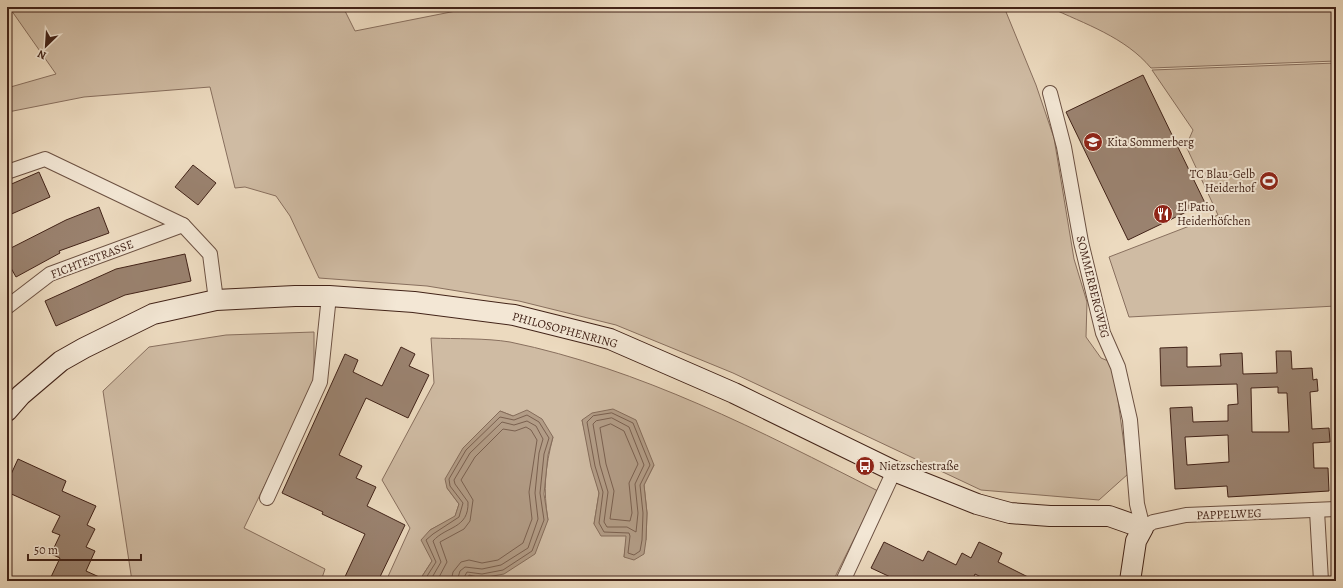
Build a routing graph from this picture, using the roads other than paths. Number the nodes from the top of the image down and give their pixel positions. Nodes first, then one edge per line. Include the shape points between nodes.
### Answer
1 (1050, 93) dead end
2 (7, 172) edge
3 (183, 225) junction
4 (329, 296) junction
5 (216, 300) junction
6 (7, 306) edge
7 (7, 411) edge
8 (894, 472) junction
9 (267, 498) dead end
10 (1336, 509) edge
11 (1317, 510) junction
12 (1143, 528) junction
13 (843, 581) edge
14 (1130, 581) edge
15 (1321, 581) edge

1 - 12 street, SOMMERBERGWEG via 1064,147 1081,242 1103,334 1118,367 1130,420 1137,504
2 - 3 street via 46,159
3 - 5 street via 210,254
3 - 6 street, FICHTESTRASSE via 50,274
4 - 5 street, PHILOSOPHENRING
4 - 8 street, PHILOSOPHENRING via 414,302 514,315 610,339 734,393
4 - 9 street via 320,382
5 - 7 street, PHILOSOPHENRING via 153,314 84,348 61,362 21,395
8 - 12 street, PHILOSOPHENRING via 977,504 1010,513 1108,516
8 - 13 street
10 - 11 street, PAPPELWEG
11 - 12 street, PAPPELWEG via 1186,515 1153,522
11 - 15 street
12 - 14 street via 1136,541

